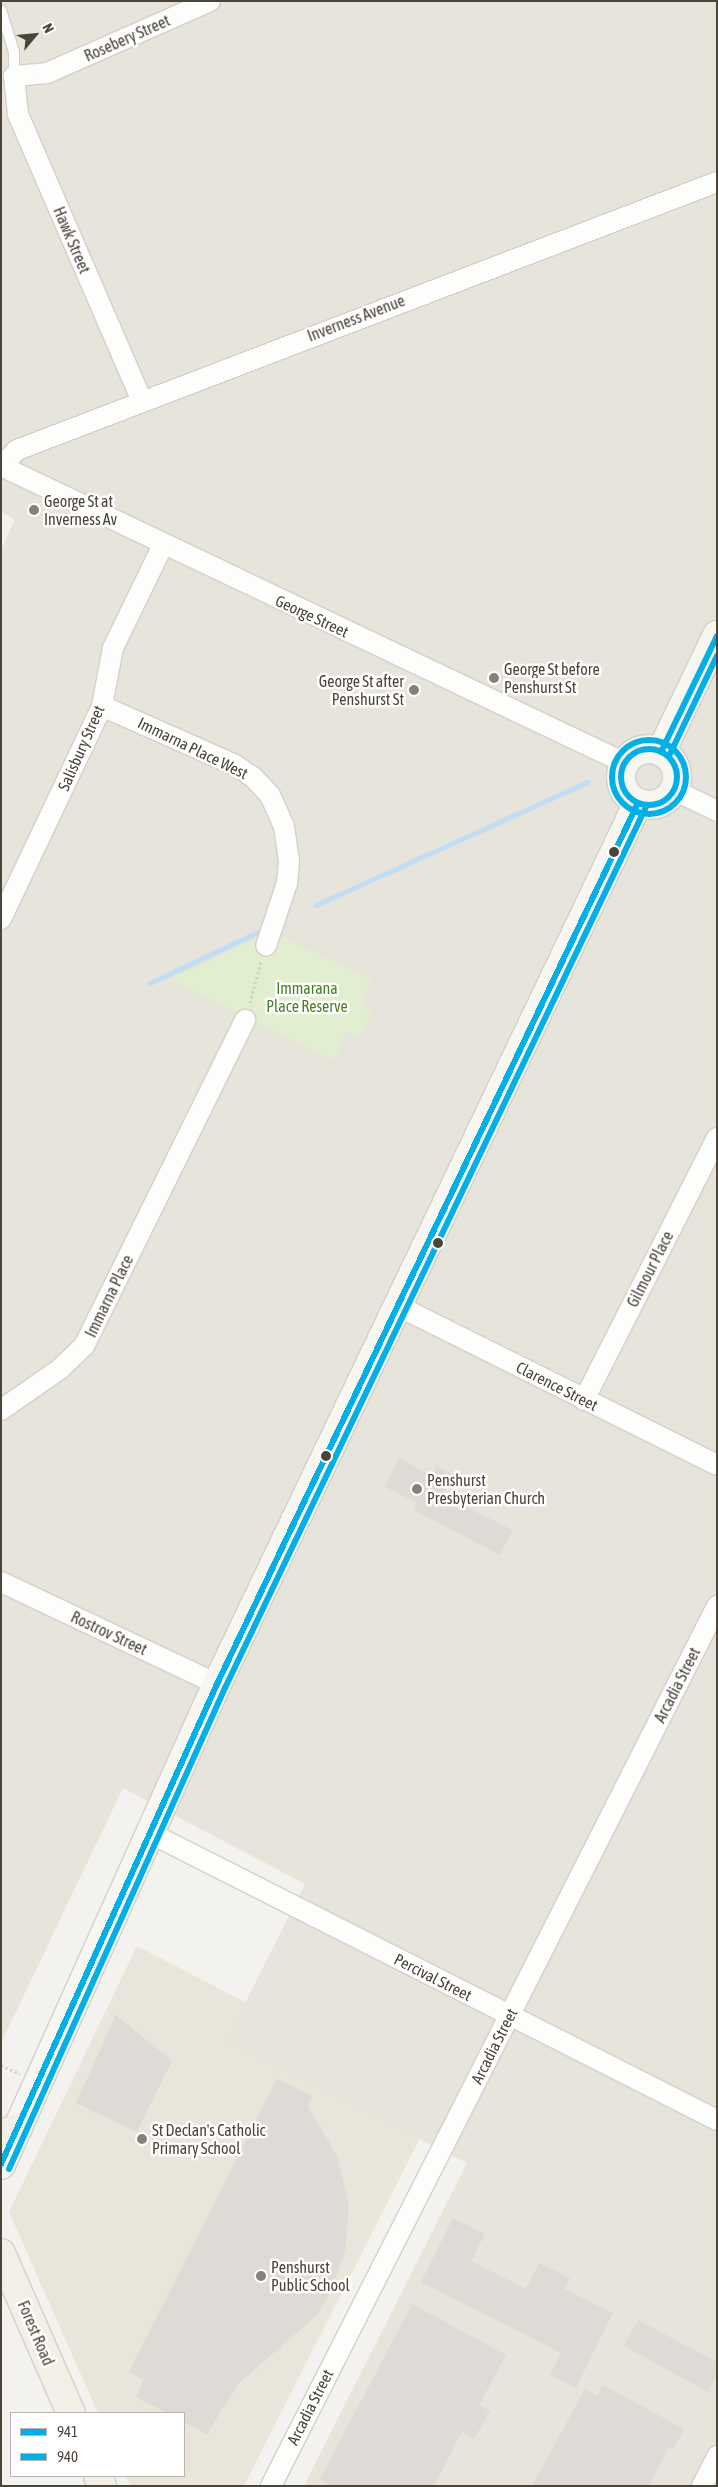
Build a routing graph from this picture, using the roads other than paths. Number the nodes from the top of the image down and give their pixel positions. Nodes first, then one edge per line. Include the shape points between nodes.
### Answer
1 (210, 1) edge
2 (1, 10) edge
3 (14, 76) junction
4 (717, 182) edge
5 (142, 401) junction
6 (1, 466) edge
7 (163, 545) junction
8 (717, 635) edge
9 (102, 706) junction
10 (661, 752) junction
11 (625, 763) junction
12 (674, 790) junction
13 (638, 803) junction
14 (717, 811) edge
15 (1, 919) edge
16 (266, 946) road end
17 (245, 1020) road end
18 (717, 1138) edge
19 (398, 1306) junction
20 (584, 1400) junction
21 (1, 1410) edge
22 (717, 1465) edge
23 (1, 1582) edge
24 (717, 1606) edge
25 (217, 1684) junction
26 (150, 1832) junction
27 (510, 2016) junction
28 (717, 2120) edge
29 (10, 2131) edge
30 (1, 2165) edge
31 (1, 2254) edge
32 (71, 2412) edge
33 (717, 2456) edge
34 (271, 2486) edge
35 (702, 2486) edge

1 - 3 street, Rosebery Street via 47,73
2 - 3 lane via 14,52
3 - 5 street, Hawk Street via 18,114
4 - 5 street, Inverness Avenue
5 - 6 street, Inverness Avenue via 17,450
6 - 7 street, George Street
7 - 9 street, Salisbury Street via 113,648
7 - 11 street, George Street
8 - 10 main road
9 - 15 street, Salisbury Street
9 - 16 street, Immarna Place West via 235,765 270,795 284,826 289,861 287,883
10 - 11 main road via 637,752
10 - 12 main road via 677,772
11 - 13 main road via 621,782 630,798
12 - 13 main road via 670,797 655,805
12 - 14 street
13 - 19 main road
17 - 21 street, Immarna Place via 84,1346 60,1369
18 - 20 street, Gilmour Place
19 - 20 street, Clarence Street
19 - 25 main road
20 - 22 street, Clarence Street
23 - 25 street, Rostrov Street
24 - 27 street, Arcadia Street
25 - 26 main road
26 - 27 street, Percival Street
26 - 29 main road
27 - 28 street, Percival Street
27 - 34 street, Arcadia Street
29 - 30 main road
31 - 32 main road, Forest Road
33 - 35 street

